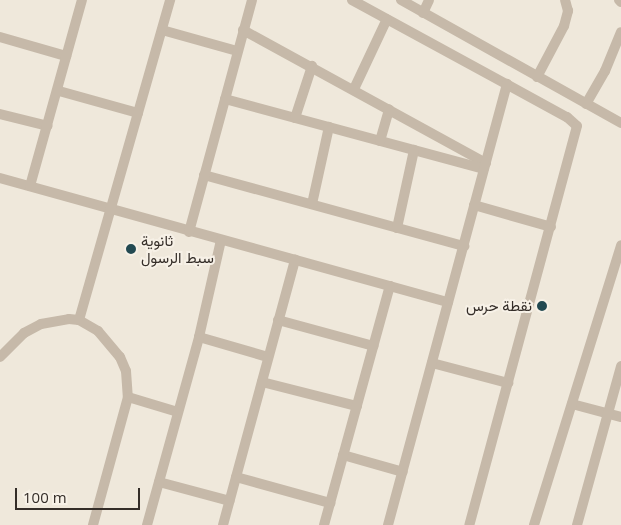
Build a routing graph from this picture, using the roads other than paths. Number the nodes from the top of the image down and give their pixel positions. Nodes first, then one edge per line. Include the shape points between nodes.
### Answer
1 (82, 0) edge
2 (170, 0) edge
3 (252, 0) edge
4 (352, 0) edge
5 (401, 0) edge
6 (429, 0) edge
7 (565, 0) edge
8 (423, 13) junction
9 (386, 19) junction
10 (162, 30) junction
11 (243, 30) junction
12 (621, 32) edge
13 (0, 37) edge
14 (237, 51) junction
15 (66, 56) junction
16 (312, 66) junction
17 (537, 76) junction
18 (507, 84) junction
19 (354, 89) junction
20 (59, 91) junction
21 (225, 99) junction
22 (586, 104) junction
23 (389, 109) junction
24 (138, 113) junction
25 (0, 114) edge
26 (295, 118) junction
27 (621, 123) edge
28 (48, 126) junction
29 (330, 127) junction
30 (380, 141) junction
31 (414, 150) junction
32 (485, 166) junction
33 (204, 175) junction
34 (0, 178) edge
35 (30, 186) junction
36 (312, 204) junction
37 (474, 205) junction
38 (110, 210) junction
39 (551, 227) junction
40 (397, 228) junction
41 (189, 232) junction
42 (221, 240) junction
43 (621, 245) edge
44 (464, 246) junction
45 (295, 260) junction
46 (390, 286) junction
47 (448, 302) junction
48 (79, 320) junction
49 (278, 320) junction
50 (199, 337) junction
51 (374, 346) junction
52 (0, 357) edge
53 (268, 357) junction
54 (432, 363) junction
55 (621, 366) edge
56 (262, 382) junction
57 (508, 383) junction
58 (128, 397) junction
59 (572, 404) junction
60 (357, 406) junction
61 (178, 412) junction
62 (607, 413) junction
63 (621, 417) edge
64 (343, 455) junction
65 (403, 472) junction
66 (236, 477) junction
67 (159, 482) junction
68 (230, 501) junction
69 (330, 503) junction
70 (93, 525) edge
71 (146, 525) edge
72 (223, 525) edge
73 (324, 525) edge
74 (388, 525) edge
75 (469, 525) edge
76 (534, 525) edge
77 (578, 525) edge

1 - 15 street
2 - 10 street
3 - 11 street
4 - 9 street
5 - 8 street
6 - 8 street
7 - 17 street via 568,11 564,26
8 - 17 street
9 - 18 street
9 - 19 street
10 - 14 street
10 - 24 street
11 - 14 street
11 - 16 street
12 - 22 street via 605,72
13 - 15 street
14 - 21 street
15 - 20 street
16 - 19 street
16 - 26 street
17 - 22 street
18 - 32 street
18 - 39 street via 567,116 577,126
19 - 23 street
20 - 24 street
20 - 28 street
21 - 26 street
21 - 33 street
22 - 27 street
23 - 30 street
23 - 32 street
24 - 38 street
25 - 28 street
26 - 29 street
28 - 35 street
29 - 30 street
29 - 36 street
30 - 31 street
31 - 32 street
31 - 40 street
32 - 37 street
33 - 36 street
33 - 41 street
34 - 35 street
35 - 38 street
36 - 40 street
37 - 39 street
37 - 44 street
38 - 41 street
38 - 48 street
39 - 57 street
40 - 44 street
41 - 42 street
42 - 45 street
42 - 50 street
43 - 59 street
44 - 47 street
45 - 46 street
45 - 49 street
46 - 47 street
46 - 51 street
47 - 54 street
48 - 52 street via 62,319 41,324 14,340
48 - 58 street via 98,331 120,357 126,371
49 - 51 street
49 - 53 street
50 - 53 street
50 - 61 street
51 - 60 street
53 - 56 street
54 - 57 street
54 - 65 street
55 - 62 street
56 - 60 street
56 - 66 street
57 - 75 street
58 - 61 street
58 - 70 street
59 - 62 street
59 - 76 street
60 - 64 street
61 - 67 street
62 - 63 street
62 - 77 street
64 - 65 street
64 - 69 street
65 - 74 street
66 - 68 street
66 - 69 street
67 - 68 street
67 - 71 street
68 - 72 street
69 - 73 street

